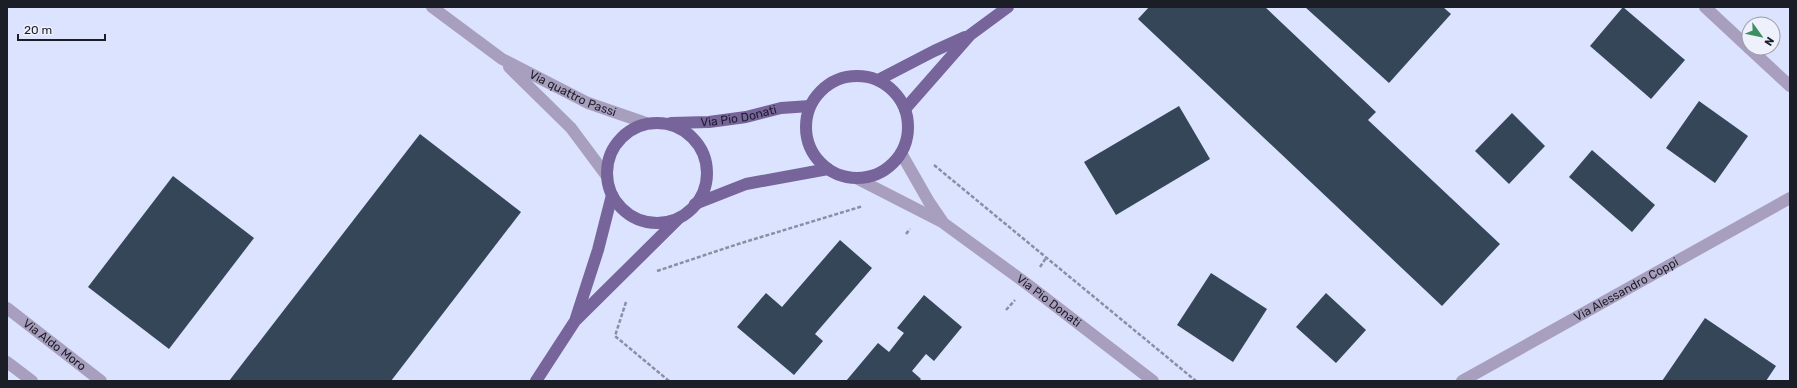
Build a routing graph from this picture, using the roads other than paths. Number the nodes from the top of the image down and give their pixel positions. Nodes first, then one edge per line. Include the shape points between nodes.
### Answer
1 (432, 7) edge
2 (1008, 7) edge
3 (1705, 7) edge
4 (970, 35) junction
5 (1741, 41) edge
6 (1758, 56) edge
7 (502, 59) junction
8 (878, 80) junction
9 (1790, 86) edge
10 (810, 106) junction
11 (905, 109) junction
12 (646, 123) junction
13 (667, 123) junction
14 (904, 148) junction
15 (828, 170) junction
16 (606, 175) junction
17 (858, 179) junction
18 (612, 195) junction
19 (1790, 198) edge
20 (696, 204) junction
21 (681, 216) junction
22 (942, 222) junction
23 (7, 308) edge
24 (575, 321) junction
25 (7, 362) edge
26 (32, 381) edge
27 (101, 381) edge
28 (536, 381) edge
29 (1153, 381) edge
30 (1462, 381) edge

1 - 7 street, Via quattro Passi
2 - 4 main road
3 - 5 street
4 - 8 main road
4 - 11 main road
6 - 9 street
7 - 12 street, Via quattro Passi via 588,103
7 - 16 street, Via quattro Passi via 571,128
8 - 10 main road, Via Pio Donati via 857,76 834,81 817,95
8 - 11 main road, Via Pio Donati via 890,88
10 - 13 main road, Via Pio Donati via 781,108 746,117 709,122
10 - 15 main road, Via Pio Donati via 806,123 808,141 815,157
11 - 14 main road, Via Pio Donati via 908,126
12 - 13 main road, Via Pio Donati
12 - 16 main road, Via Pio Donati via 630,130 617,142 609,157
13 - 20 main road, Via Pio Donati via 686,131 700,146 704,155 707,176 702,196
14 - 17 main road, Via Pio Donati via 894,164 883,172
14 - 22 street, Via Pio Donati via 929,202
15 - 17 main road, Via Pio Donati
15 - 20 main road, Via Pio Donati via 746,184
16 - 18 main road, Via Pio Donati
17 - 22 street, Via Pio Donati
18 - 21 main road, Via Pio Donati via 628,214 645,222 664,222
18 - 24 main road via 598,250
19 - 30 street, Via Alessandro Coppi
20 - 21 main road, Via Pio Donati
21 - 24 main road
22 - 29 street, Via Pio Donati
23 - 27 street, Via Aldo Moro
24 - 28 main road
25 - 26 street

